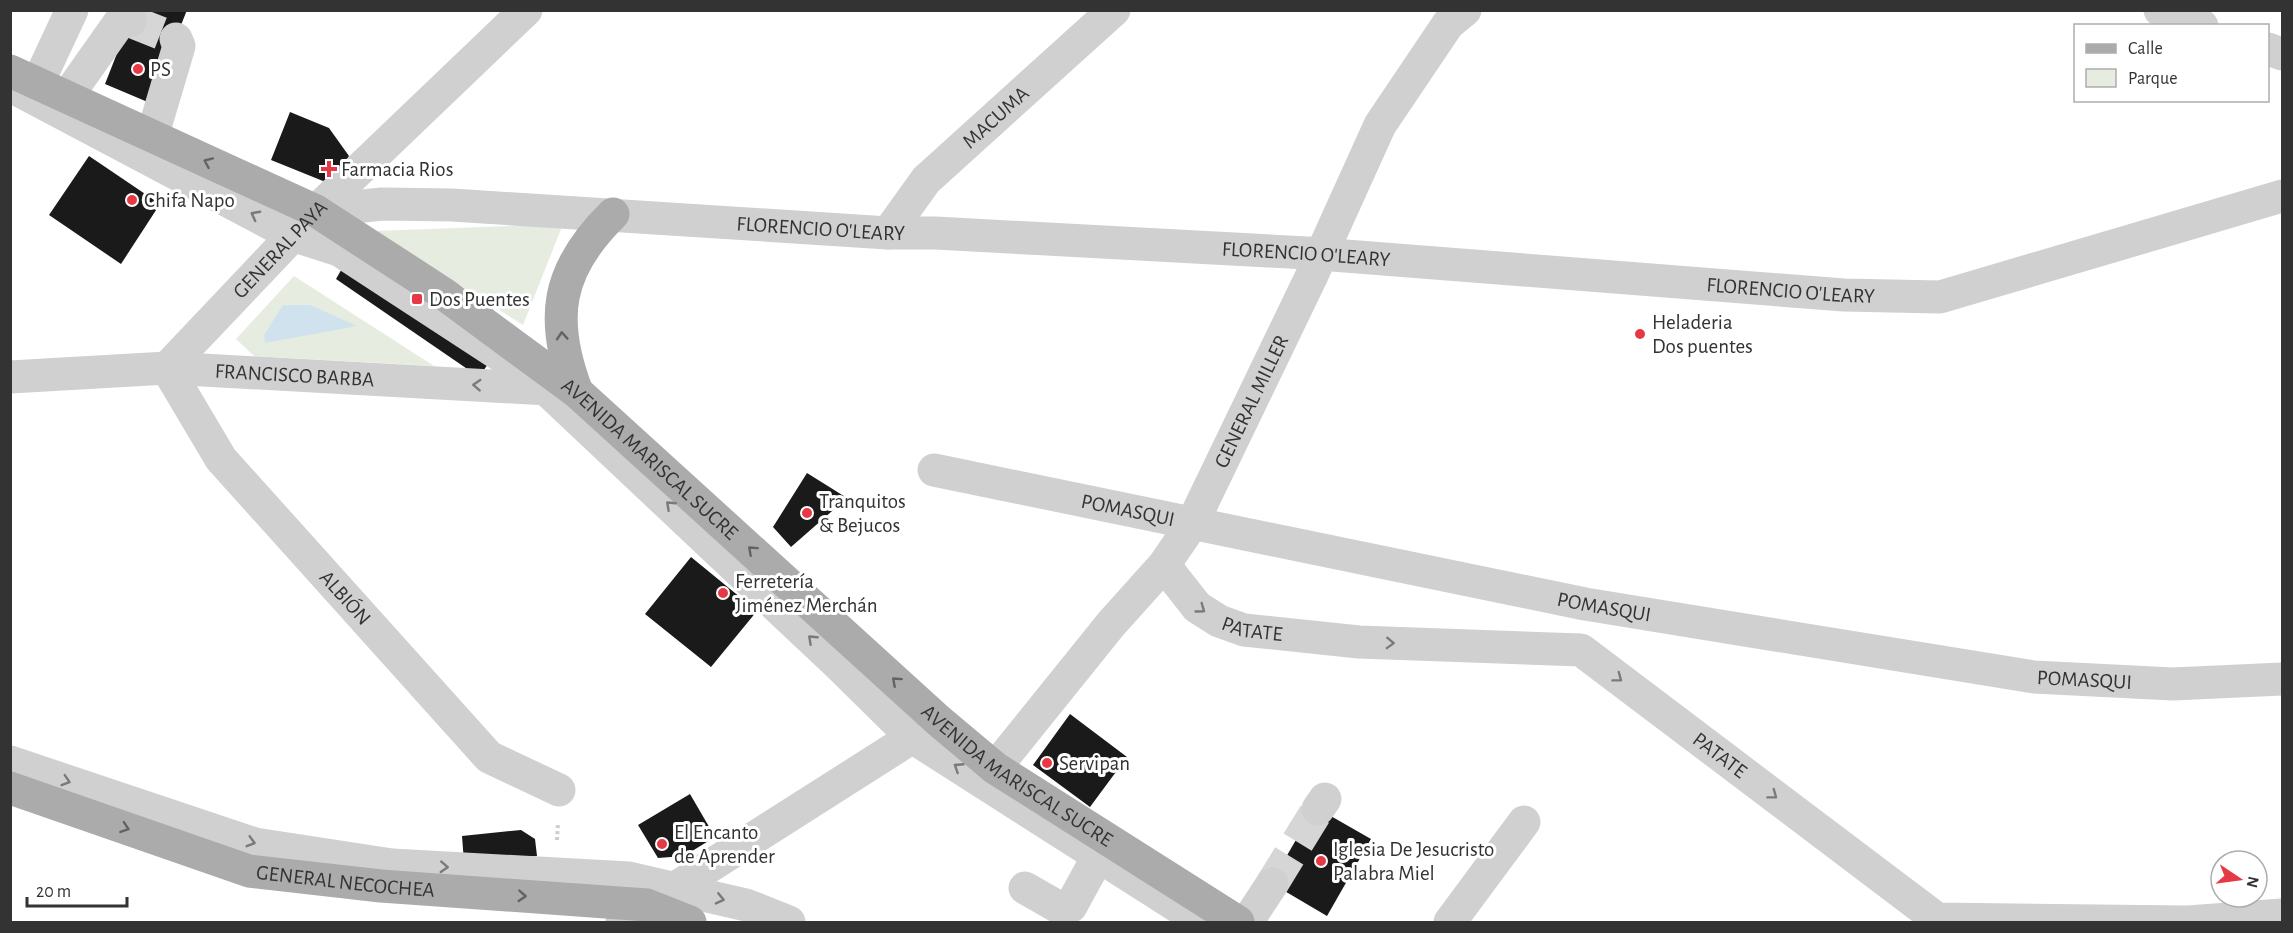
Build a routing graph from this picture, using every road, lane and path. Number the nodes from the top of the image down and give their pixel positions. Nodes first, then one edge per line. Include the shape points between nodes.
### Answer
1 (72, 10) edge
2 (526, 10) edge
3 (1114, 10) edge
4 (1465, 10) edge
5 (2160, 10) edge
6 (2197, 24) edge
7 (123, 29) dead end
8 (174, 49) dead end
9 (31, 85) edge
10 (152, 137) junction
11 (2283, 196) edge
12 (316, 211) junction
13 (613, 214) junction
14 (888, 233) junction
15 (292, 235) junction
16 (1322, 254) junction
17 (166, 368) junction
18 (10, 378) edge
19 (562, 391) junction
20 (934, 470) dead end
21 (1192, 524) junction
22 (1164, 565) junction
23 (1585, 604) junction
24 (1581, 650) junction
25 (2283, 680) edge
26 (926, 729) junction
27 (10, 762) edge
28 (996, 768) junction
29 (10, 788) edge
30 (559, 790) joint
31 (1524, 822) dead end
32 (1103, 848) junction
33 (556, 873) junction
34 (1272, 884) tunnel mouth
35 (1025, 888) dead end
36 (648, 906) edge
37 (2283, 915) edge
38 (1936, 921) edge
39 (690, 922) edge
40 (789, 922) edge
41 (1202, 922) edge
42 (1238, 922) edge
43 (1247, 922) edge
44 (1450, 922) edge
45 (2188, 922) edge

1 - 9 street
2 - 12 street, GENERAL PAYA
3 - 14 street, MACUMA via 926,180
4 - 16 street, GENERAL MILLER via 1448,24 1380,125
5 - 6 street
7 - 9 street
8 - 10 street
9 - 10 main road, AVENIDA MARISCAL SUCRE
15 -> 9 street
12 -> 10 main road, AVENIDA MARISCAL SUCRE
11 - 16 street, FLORENCIO O'LEARY via 1940,297 1844,295
12 - 13 street, FLORENCIO O'LEARY via 429,204
12 - 15 street, GENERAL PAYA
12 - 19 main road, AVENIDA MARISCAL SUCRE via 444,294
13 - 14 street, FLORENCIO O'LEARY
19 -> 13 main road via 562,305 570,273 587,239
14 - 16 street, FLORENCIO O'LEARY via 935,232
15 - 17 street, GENERAL PAYA
15 - 19 street via 339,250
16 - 21 street, GENERAL MILLER
17 - 18 street, FRANCISCO BARBA
19 -> 17 street, FRANCISCO BARBA
17 - 30 street, ALBIÓN via 221,459 489,757
26 -> 19 main road, AVENIDA MARISCAL SUCRE
20 - 21 street, POMASQUI
21 - 22 street, GENERAL MILLER
21 - 23 street, POMASQUI
22 -> 24 street, PATATE via 1197,607 1244,630 1359,642
22 - 28 street, GENERAL MILLER
23 - 24 street via 1591,616 1590,630
23 - 25 street, POMASQUI via 2034,677 2173,684
24 -> 38 street, PATATE
26 - 28 main road, AVENIDA MARISCAL SUCRE
32 -> 26 street
26 - 36 street
27 -> 33 street via 255,844 393,865
28 - 32 main road, AVENIDA MARISCAL SUCRE
29 -> 36 main road, GENERAL NECOCHEA via 249,871
30 - 33 path
31 - 44 street
32 - 35 street via 1066,909
32 - 41 street
32 - 42 main road, AVENIDA MARISCAL SUCRE
33 - 36 street via 628,878
34 - 43 street
36 - 39 main road, GENERAL NECOCHEA
36 -> 40 street via 746,905
37 - 45 street, PATATE
38 - 45 street, PATATE

